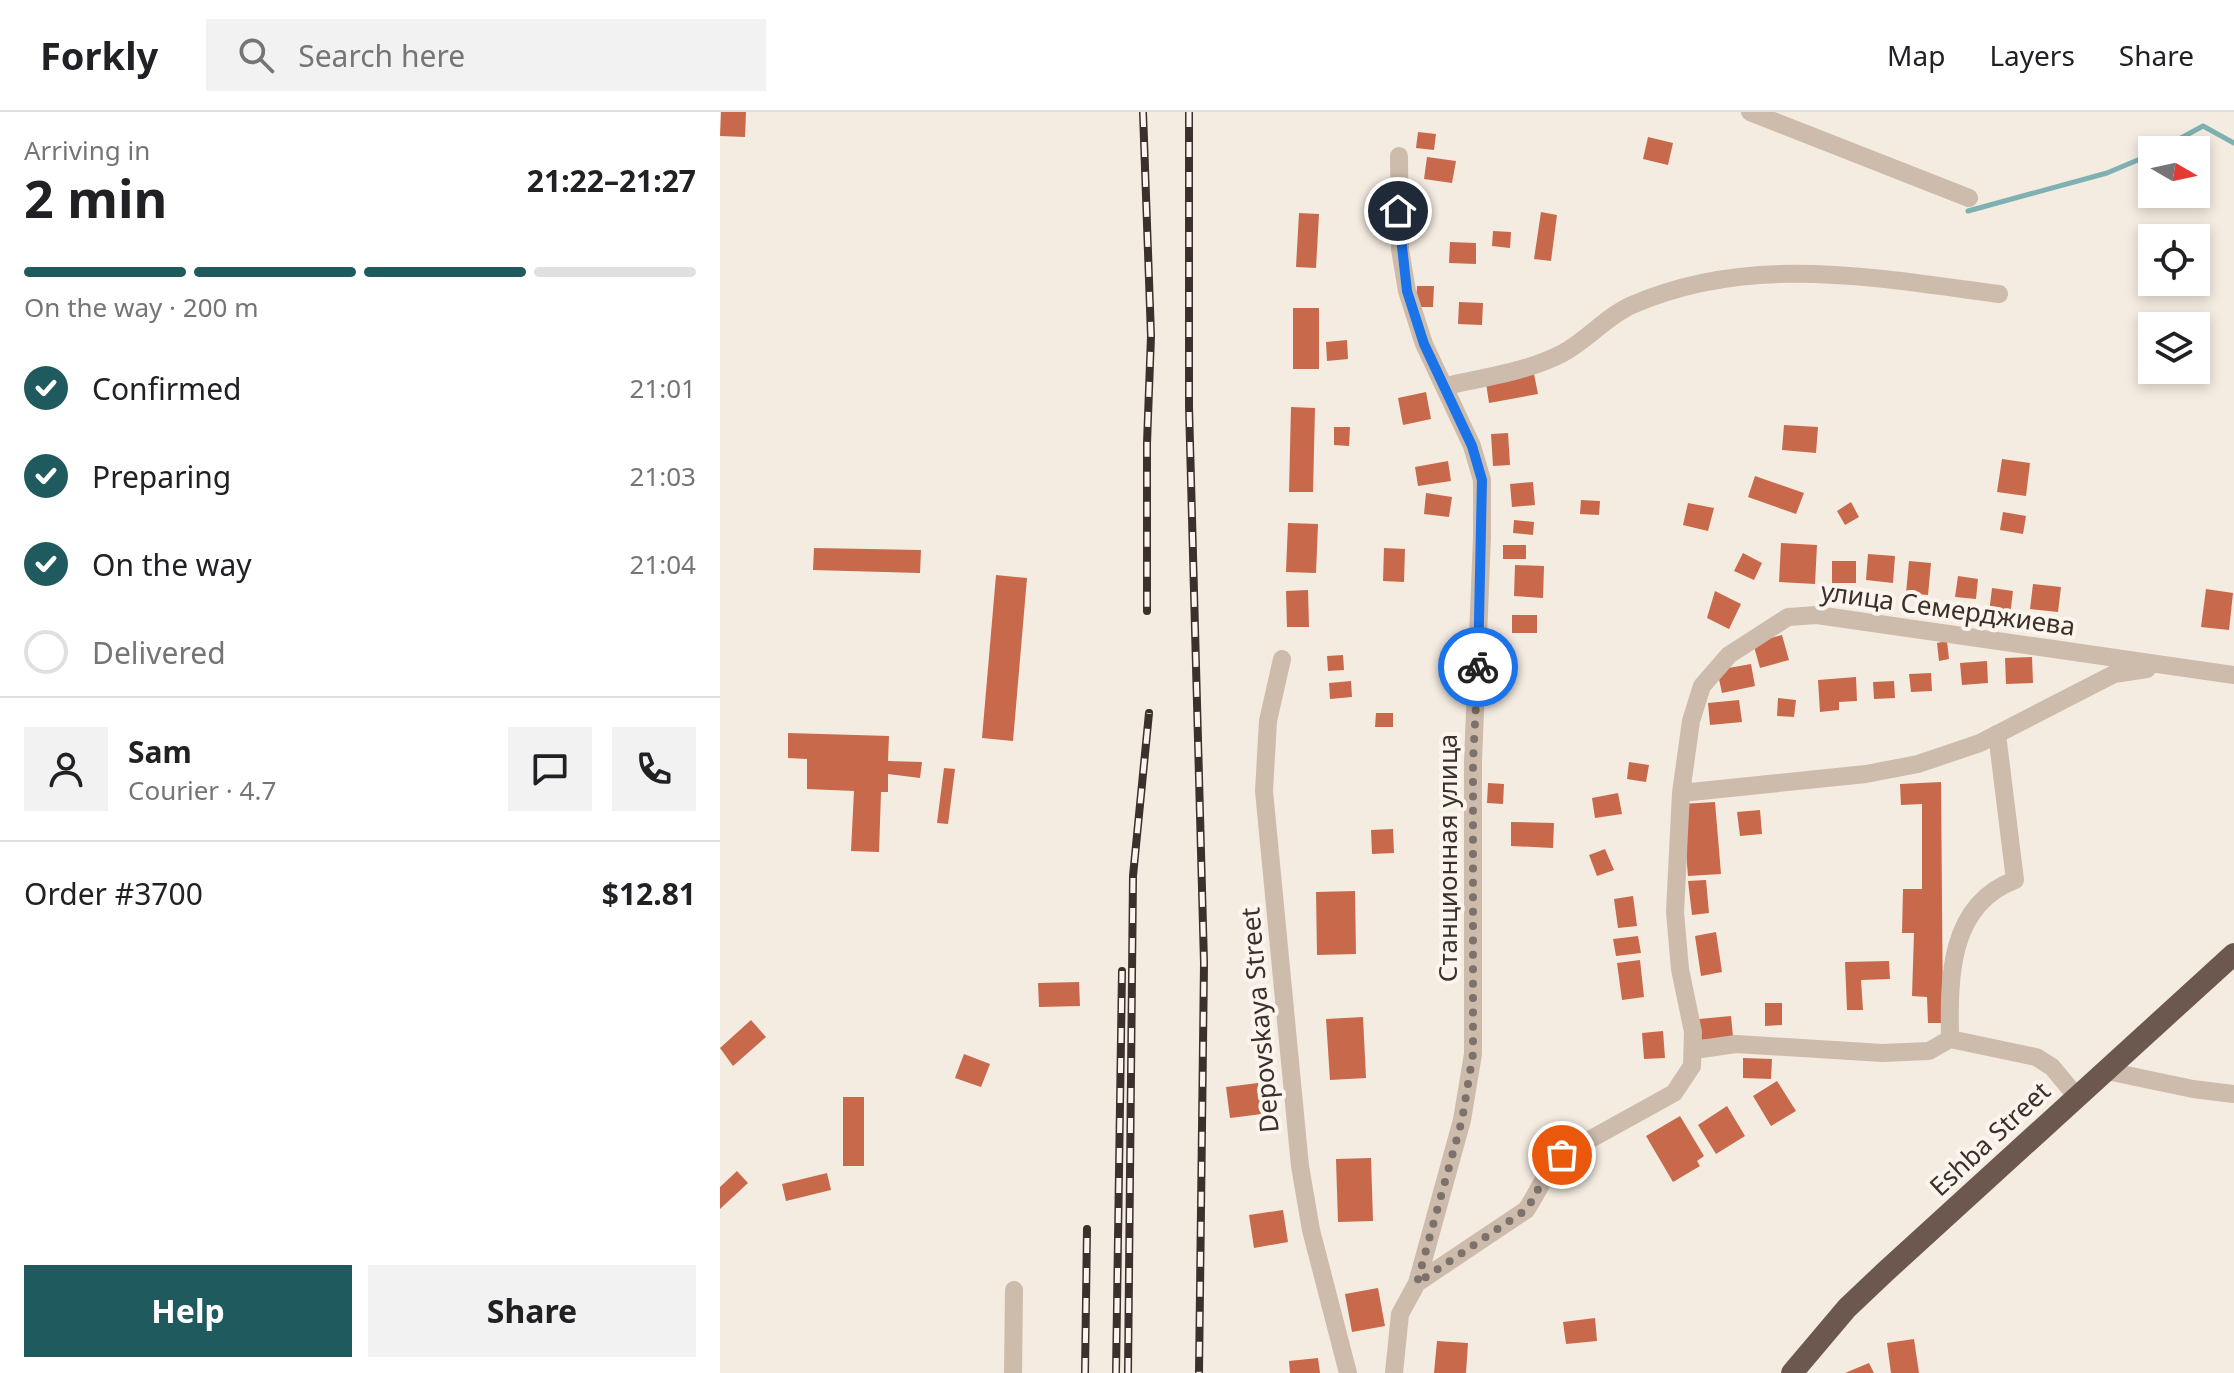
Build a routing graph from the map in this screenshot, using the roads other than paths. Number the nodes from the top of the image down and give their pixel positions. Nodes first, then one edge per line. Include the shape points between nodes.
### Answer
1 (1750, 112) edge
2 (1399, 156) dead end
3 (1969, 198) dead end
4 (1999, 294) dead end
5 (1446, 386) junction
6 (1282, 659) dead end
7 (2194, 669) junction
8 (2234, 675) edge
9 (1997, 734) junction
10 (1681, 793) junction
11 (2234, 954) edge
12 (1950, 1039) junction
13 (1694, 1050) junction
14 (2107, 1071) junction
15 (2234, 1094) edge
16 (2077, 1097) junction
17 (1417, 1283) junction
18 (1014, 1290) dead end
19 (1013, 1373) edge
20 (1348, 1373) edge
21 (1394, 1373) edge
22 (1792, 1373) edge

1 - 3 street
2 - 5 street, Станционная улица via 1400,249 1407,291 1424,344
4 - 5 street via 1826,272 1697,283 1630,305 1564,353 1536,365
5 - 17 street, Станционная улица via 1482,480 1473,761 1473,1054 1462,1120
6 - 20 street, Depovskaya Street via 1268,721 1264,791 1300,1166
7 - 8 street, улица Семерджиева
7 - 9 street via 2114,674
7 - 10 street, улица Семерджиева via 1825,616 1788,617 1729,655 1702,686 1691,721
9 - 10 street via 1918,764 1866,774
9 - 12 street via 2015,880 1982,898 1953,951
10 - 13 street, улица Семерджиева via 1675,912
11 - 14 highway, Eshba Street
12 - 13 street via 1929,1051 1736,1044
12 - 16 street via 2036,1057 2052,1067
13 - 17 street via 1692,1066 1674,1093 1562,1155 1546,1169 1526,1210
14 - 15 street
14 - 16 highway, Eshba Street
16 - 22 highway, Eshba Street via 1847,1308
17 - 21 street, Станционная улица via 1400,1314
18 - 19 street

